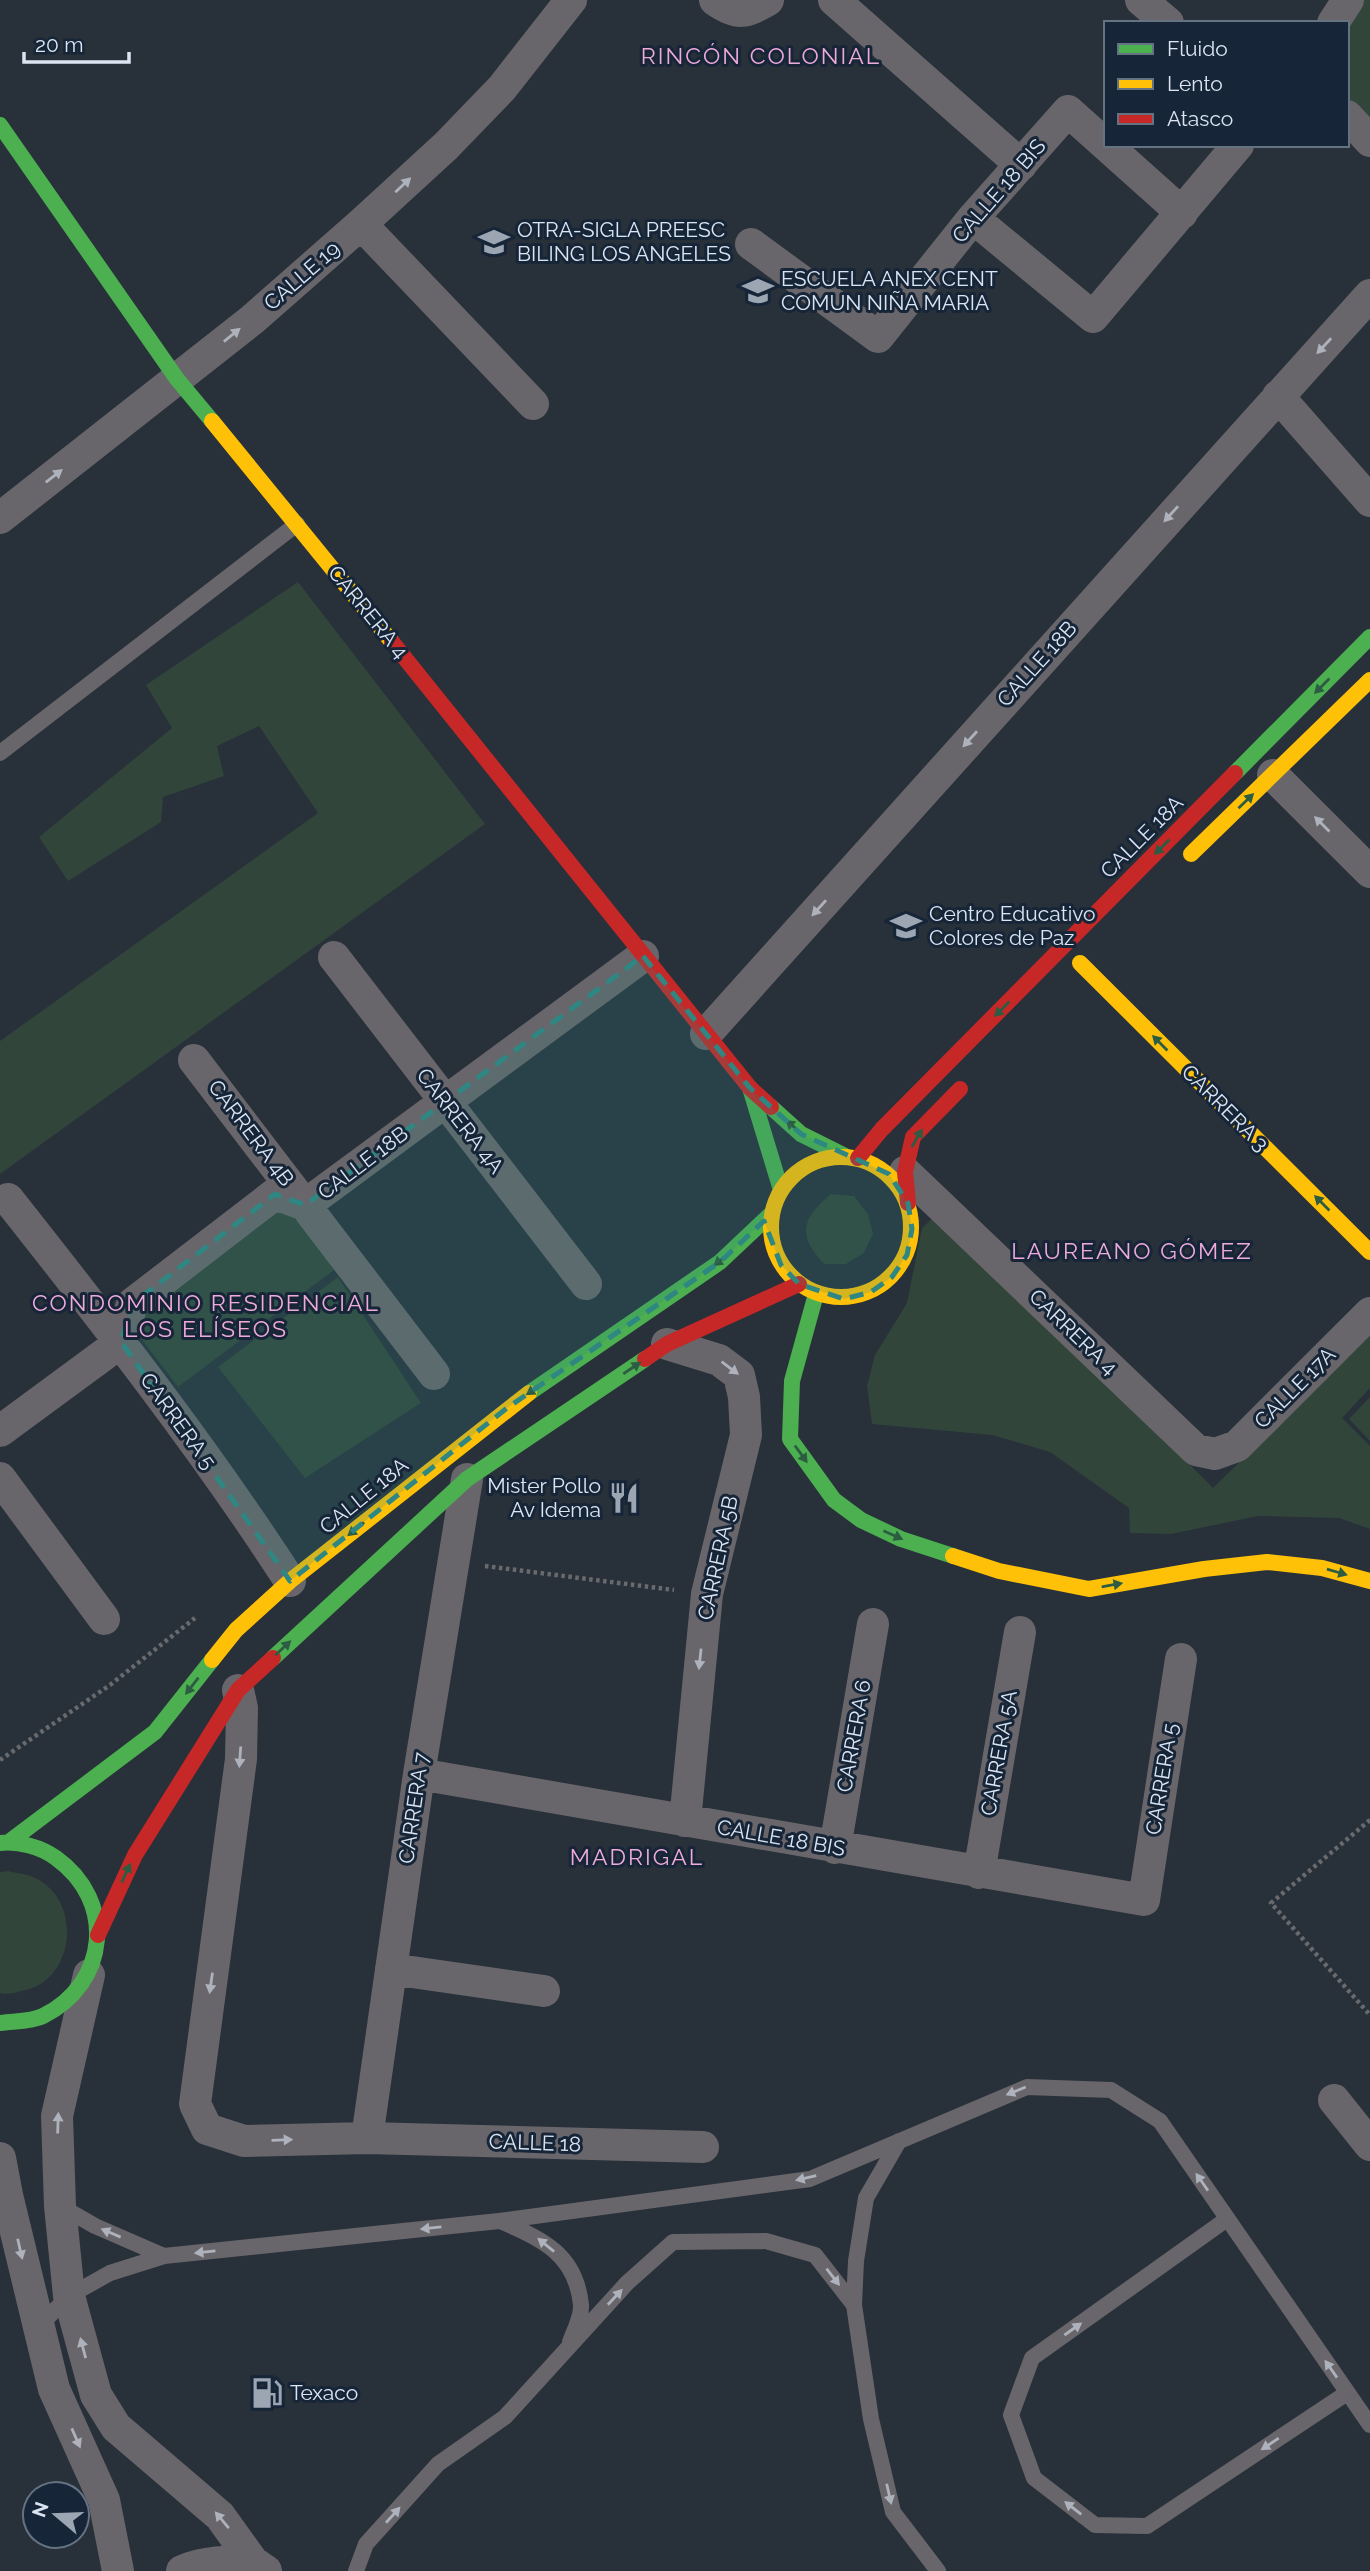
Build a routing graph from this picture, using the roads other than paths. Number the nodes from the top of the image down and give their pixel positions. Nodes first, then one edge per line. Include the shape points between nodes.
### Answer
1 (571, 0) edge
2 (715, 0) edge
3 (768, 0) edge
4 (834, 0) edge
5 (1141, 0) edge
6 (1348, 0) edge
7 (1166, 21) edge
8 (1335, 21) edge
9 (1349, 118) edge
10 (0, 125) edge
11 (1370, 141) edge
12 (1104, 143) edge
13 (1108, 147) edge
14 (1236, 147) edge
15 (1021, 165) junction
16 (1182, 213) junction
17 (973, 218) junction
18 (361, 224) junction
19 (751, 244) dead end
20 (1370, 295) edge
21 (177, 379) junction
22 (1278, 396) junction
23 (533, 404) dead end
24 (1370, 501) edge
25 (0, 519) edge
26 (297, 524) junction
27 (1370, 637) edge
28 (1370, 680) edge
29 (0, 753) edge
30 (1273, 775) junction
31 (1176, 869) dead end
32 (1370, 872) edge
33 (643, 956) junction
34 (334, 957) dead end
35 (1080, 964) dead end
36 (706, 1034) junction
37 (194, 1060) dead end
38 (969, 1079) dead end
39 (750, 1088) junction
40 (445, 1102) junction
41 (851, 1157) junction
42 (905, 1172) junction
43 (781, 1190) junction
44 (8, 1199) dead end
45 (908, 1203) junction
46 (305, 1205) junction
47 (772, 1213) junction
48 (1370, 1252) edge
49 (586, 1284) dead end
50 (799, 1284) junction
51 (816, 1294) junction
52 (1370, 1313) edge
53 (121, 1342) junction
54 (667, 1344) junction
55 (434, 1374) dead end
56 (0, 1431) edge
57 (1215, 1454) joint
58 (0, 1478) edge
59 (467, 1479) junction
60 (290, 1581) junction
61 (1370, 1581) edge
62 (104, 1619) dead end
63 (873, 1624) dead end
64 (1020, 1632) dead end
65 (1181, 1659) dead end
66 (237, 1689) junction
67 (419, 1774) junction
68 (685, 1821) junction
69 (5, 1842) edge
70 (835, 1848) junction
71 (979, 1873) junction
72 (1144, 1900) joint
73 (98, 1935) junction
74 (391, 1969) junction
75 (90, 1970) junction
76 (544, 1991) dead end
77 (0, 2023) edge
78 (1334, 2100) dead end
79 (366, 2138) junction
80 (899, 2141) junction
81 (1370, 2145) edge
82 (703, 2147) dead end
83 (0, 2158) edge
84 (60, 2206) junction
85 (1227, 2219) junction
86 (499, 2221) junction
87 (164, 2256) junction
88 (69, 2295) junction
89 (854, 2305) junction
90 (38, 2328) junction
91 (569, 2347) junction
92 (1347, 2393) junction
93 (1370, 2425) edge
94 (259, 2567) edge
95 (118, 2571) edge
96 (182, 2571) edge
97 (356, 2571) edge
98 (938, 2571) edge

18 -> 1 street, CALLE 19 via 502,88
2 - 3 street via 746,12
4 - 15 street
5 - 7 street
6 - 8 street
9 - 11 street
10 - 21 main road, CARRERA 4
12 - 15 street, CALLE 18 BIS via 1068,111
13 - 16 street
14 - 16 street
15 - 17 street, CALLE 18 BIS
16 - 17 street via 1093,317
17 - 19 street, CALLE 18 BIS via 878,337
21 -> 18 street, CALLE 19
18 - 23 street
20 -> 22 street, CALLE 18B
25 -> 21 street, CALLE 19
21 - 26 main road, CARRERA 4
22 - 24 street
22 -> 36 street, CALLE 18B
26 - 29 lane
26 - 33 main road, CARRERA 4
27 -> 41 main road, CALLE 18A
28 - 30 main road
31 -> 30 main road
32 -> 30 street
33 - 36 main road, CARRERA 4
33 - 40 street, CALLE 18B
34 - 40 street, CARRERA 4A
48 -> 35 main road, CARRERA 3
36 - 39 main road, CARRERA 4
37 - 46 street, CARRERA 4B
42 -> 38 main road via 913,1137
41 -> 39 main road, CARRERA 4 via 802,1134
39 - 43 main road, CARRERA 4
40 - 46 street, CALLE 18B
40 - 49 street, CARRERA 4A
41 - 43 main road via 820,1160 798,1171
41 - 45 main road via 889,1174
42 - 45 main road
42 - 57 street, CARRERA 4 via 1196,1450
43 - 47 main road
44 - 53 street, CARRERA 5
45 - 51 main road via 912,1230 907,1255 892,1277 871,1292 844,1299
46 - 53 street, CALLE 18B via 275,1194 132,1304
46 - 55 street, CARRERA 4B
47 - 50 main road via 771,1240 781,1265
47 -> 60 main road, CALLE 18A via 720,1262 507,1408
50 - 51 main road
50 - 54 main road
51 -> 61 main road via 792,1381 790,1438 834,1500 861,1520 901,1539 999,1571 1089,1589 1267,1562 1322,1568
52 - 57 street, CALLE 17A via 1237,1446
53 - 56 street
53 - 60 street, CARRERA 5
59 -> 54 main road
54 -> 68 street, CARRERA 5B via 719,1360 739,1375 746,1435 707,1594
58 - 62 street
66 -> 59 main road
59 - 67 street, CARRERA 7
60 -> 69 main road, CALLE 18A via 236,1630 155,1732
63 - 70 street, CARRERA 6
64 - 71 street, CARRERA 5A
65 - 72 street, CARRERA 5
73 -> 66 main road via 135,1854
66 -> 79 street, CALLE 18 via 242,1708 241,1759 195,2104 207,2129 244,2141
67 - 68 street, CALLE 18 BIS
67 - 74 street, CARRERA 7
68 - 70 street, CALLE 18 BIS
69 - 73 main road via 44,1849 73,1870 92,1900
70 - 71 street, CALLE 18 BIS
71 - 72 street, CALLE 18 BIS
73 - 75 main road
74 - 76 street
74 - 79 street, CARRERA 7
75 - 77 main road via 70,1999 40,2018
84 -> 75 street via 57,2116
78 - 81 street
79 - 82 street, CALLE 18
85 -> 80 lane via 1160,2122 1111,2090 1027,2087
80 -> 86 lane via 810,2179
80 - 89 lane via 866,2198
83 -> 90 street
87 -> 84 lane
84 - 88 street
92 -> 85 lane
92 -> 85 lane via 1147,2526 1095,2525 1034,2478 1010,2415 1032,2358
86 -> 87 lane
91 -> 86 lane via 581,2307 569,2265 539,2238
87 - 88 lane via 110,2273
88 - 90 lane
94 -> 88 street via 220,2516 117,2427 96,2395
91 -> 89 lane via 673,2242 766,2241 815,2255
89 -> 98 lane via 871,2419 893,2512
90 -> 95 street via 54,2389 104,2500
97 -> 91 lane via 366,2544 438,2464 505,2417
92 - 93 lane
94 - 96 street via 218,2563

